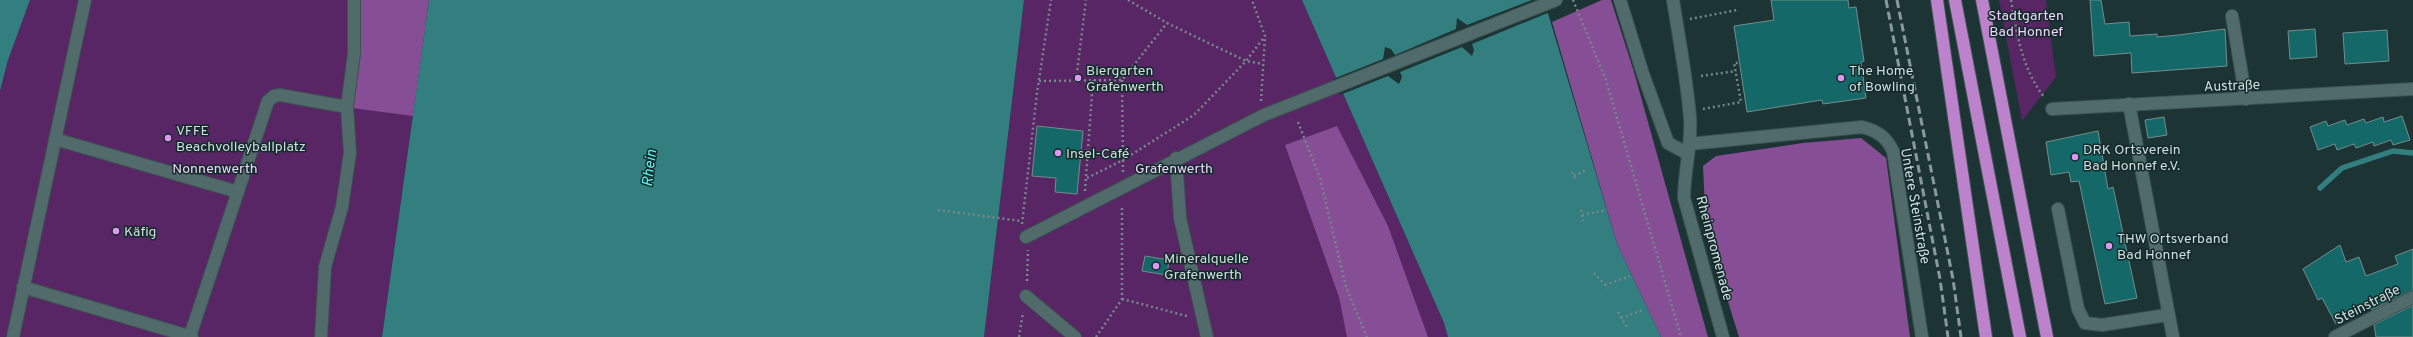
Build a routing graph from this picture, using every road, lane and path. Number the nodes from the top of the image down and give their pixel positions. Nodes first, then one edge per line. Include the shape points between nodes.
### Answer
1 (85, 0) edge
2 (354, 0) edge
3 (1051, 0) edge
4 (1086, 0) edge
5 (1128, 0) edge
6 (1135, 0) edge
7 (1252, 0) edge
8 (1556, 0) edge
9 (1573, 0) edge
10 (1620, 0) edge
11 (1673, 0) edge
12 (1937, 0) edge
13 (1955, 0) edge
14 (1982, 0) edge
15 (2011, 0) edge
16 (1135, 5) junction
17 (1737, 10) dead end
18 (2232, 16) dead end
19 (1676, 22) junction
20 (1167, 23) junction
21 (1265, 36) junction
22 (1246, 61) junction
23 (1740, 62) dead end
24 (1263, 64) junction
25 (1736, 71) junction
26 (1684, 79) junction
27 (1076, 80) junction
28 (1093, 80) junction
29 (1122, 80) junction
30 (1039, 81) junction
31 (2413, 89) edge
32 (2246, 99) junction
33 (2129, 104) junction
34 (347, 107) junction
35 (2052, 109) joint
36 (1689, 112) junction
37 (1262, 116) junction
38 (1298, 122) dead end
39 (55, 139) junction
40 (1689, 149) junction
41 (1176, 158) junction
42 (1123, 160) junction
43 (1586, 170) dead end
44 (1572, 172) dead end
45 (1574, 176) junction
46 (1087, 178) junction
47 (1576, 181) dead end
48 (1123, 187) junction
49 (238, 192) junction
50 (1083, 207) junction
51 (2058, 209) dead end
52 (938, 210) dead end
53 (1581, 210) dead end
54 (1607, 210) dead end
55 (1582, 215) junction
56 (1583, 220) dead end
57 (1021, 221) junction
58 (1026, 237) junction
59 (1594, 273) dead end
60 (1630, 276) dead end
61 (1605, 285) junction
62 (23, 287) junction
63 (1608, 288) dead end
64 (1026, 296) junction
65 (2413, 298) edge
66 (1122, 299) junction
67 (1643, 310) dead end
68 (1618, 312) dead end
69 (2167, 315) junction
70 (1621, 318) junction
71 (1205, 321) junction
72 (1627, 327) dead end
73 (13, 337) edge
74 (191, 337) edge
75 (321, 337) edge
76 (1019, 337) edge
77 (1075, 337) edge
78 (1096, 337) edge
79 (1207, 337) edge
80 (1367, 337) edge
81 (1681, 337) edge
82 (1724, 337) edge
83 (1922, 337) edge
84 (1986, 337) edge
85 (2020, 337) edge
86 (2047, 337) edge
87 (2173, 337) edge
88 (2335, 337) edge

1 - 39 street
2 - 34 street via 354,54
3 - 30 path
4 - 27 path
5 - 16 path
6 - 16 path
7 - 21 path
8 - 37 street
9 - 81 path via 1606,80
10 - 40 street via 1668,143
11 - 19 street, Rheinpromenade
12 - 84 highway
13 - 85 highway
14 - 86 highway
15 - 35 path via 2020,50 2034,84
16 - 20 path
17 - 19 path
18 - 32 street
19 - 26 street, Rheinpromenade
20 - 22 path
20 - 29 path
21 - 22 path
21 - 24 path
22 - 24 path
22 - 42 path via 1194,115
23 - 25 path via 1734,63
24 - 37 path
25 - 26 path
25 - 36 path via 1741,102
26 - 36 street, Rheinpromenade
27 - 28 path
27 - 30 path
28 - 29 path
28 - 46 path
29 - 42 path
30 - 57 path
31 - 32 street, Austraße
32 - 33 street, Austraße
33 - 35 street, Austraße
33 - 69 street
34 - 49 street via 274,96 268,101
34 - 75 street via 350,153 342,207 325,267
36 - 40 street, Rheinpromenade
37 - 41 street
38 - 80 path via 1320,178 1346,287
39 - 49 street
39 - 62 street
40 - 82 street, Rheinpromenade via 1684,177 1684,198
40 - 83 street, Untere Steinstraße via 1862,127 1874,130 1888,140 1893,151
41 - 48 street
41 - 71 street via 1180,218
42 - 46 path
43 - 45 path
44 - 45 path
45 - 47 path
46 - 50 path
48 - 50 street
48 - 66 path
49 - 74 street
50 - 58 street
51 - 69 street via 2078,309 2085,322 2102,326
52 - 57 path
53 - 55 path
54 - 55 path
55 - 56 path
57 - 58 path
58 - 64 path
59 - 61 path
60 - 61 path
61 - 63 path
62 - 73 street
62 - 74 street
64 - 76 path
64 - 77 street
65 - 88 street, Steinstraße
66 - 71 path
66 - 78 path
67 - 70 path
68 - 70 path
69 - 87 street
70 - 72 path
71 - 79 street

